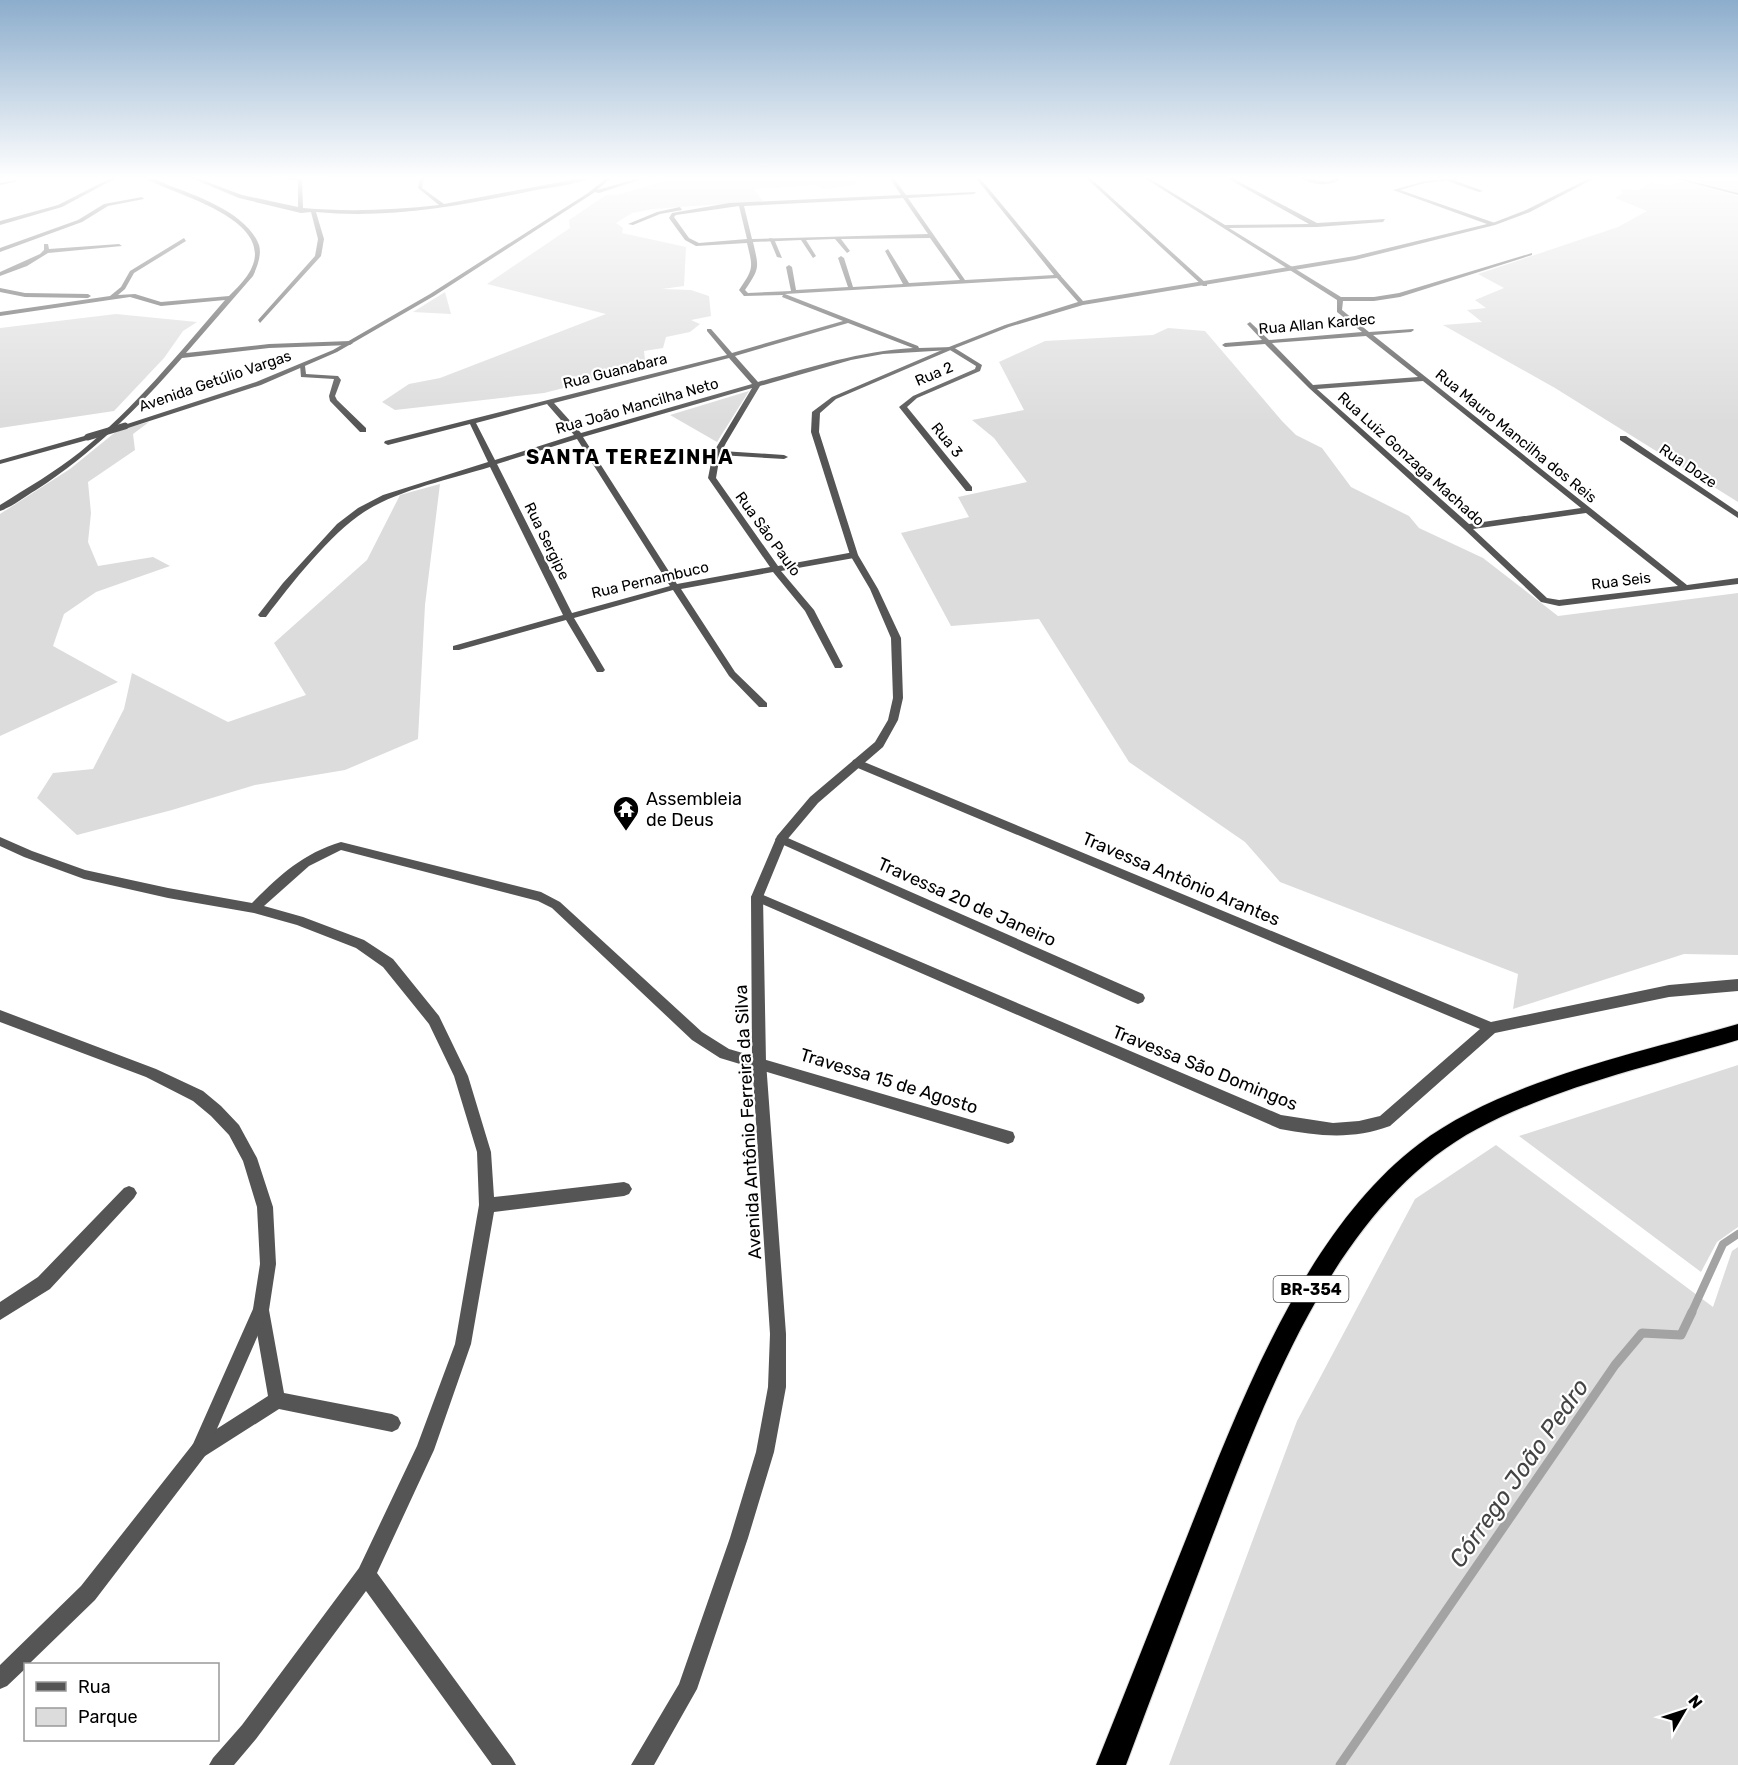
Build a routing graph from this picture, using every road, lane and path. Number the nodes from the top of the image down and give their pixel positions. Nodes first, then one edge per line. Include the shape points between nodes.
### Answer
1 (34, 259) edge
2 (153, 259) edge
3 (256, 259) edge
4 (315, 259) edge
5 (488, 259) edge
6 (755, 259) edge
7 (841, 259) edge
8 (893, 259) edge
9 (949, 259) edge
10 (1044, 259) edge
11 (1177, 259) edge
12 (1279, 259) edge
13 (1345, 259) edge
14 (1513, 259) edge
15 (789, 267) dead end
16 (1295, 269) junction
17 (0, 274) edge
18 (1058, 276) junction
19 (964, 282) junction
20 (907, 285) junction
21 (1205, 285) junction
22 (851, 288) junction
23 (0, 290) edge
24 (794, 293) junction
25 (780, 294) junction
26 (110, 297) junction
27 (230, 298) junction
28 (1340, 299) junction
29 (1082, 303) junction
30 (0, 314) edge
31 (260, 321) dead end
32 (846, 322) junction
33 (1250, 324) dead end
34 (709, 330) dead end
35 (1411, 330) dead end
36 (1366, 334) junction
37 (1264, 341) junction
38 (350, 343) junction
39 (1224, 345) dead end
40 (951, 348) junction
41 (920, 349) junction
42 (733, 355) junction
43 (178, 356) junction
44 (302, 366) junction
45 (1423, 379) junction
46 (757, 386) junction
47 (1311, 387) junction
48 (549, 402) junction
49 (903, 407) joint
50 (472, 422) junction
51 (363, 430) dead end
52 (579, 436) junction
53 (1623, 438) dead end
54 (388, 443) dead end
55 (717, 453) junction
56 (784, 457) dead end
57 (0, 462) edge
58 (494, 462) junction
59 (969, 489) dead end
60 (0, 509) edge
61 (1587, 510) junction
62 (1738, 516) edge
63 (1467, 527) junction
64 (854, 555) junction
65 (776, 570) junction
66 (1738, 581) edge
67 (675, 587) junction
68 (1686, 588) junction
69 (1559, 603) joint
70 (263, 615) dead end
71 (568, 615) junction
72 (456, 648) dead end
73 (838, 666) dead end
74 (600, 670) dead end
75 (763, 705) dead end
76 (857, 763) junction
77 (781, 839) junction
78 (0, 841) edge
79 (757, 897) junction
80 (254, 908) junction
81 (1738, 985) edge
82 (1138, 998) dead end
83 (0, 1016) edge
84 (1491, 1028) junction
85 (1738, 1032) edge
86 (759, 1062) junction
87 (1008, 1137) dead end
88 (624, 1189) dead end
89 (129, 1193) dead end
90 (487, 1205) junction
91 (261, 1310) junction
92 (0, 1312) edge
93 (277, 1400) junction
94 (392, 1423) dead end
95 (200, 1450) junction
96 (366, 1575) junction
97 (0, 1679) edge
98 (220, 1765) edge
99 (505, 1765) edge
100 (642, 1765) edge
101 (1111, 1765) edge

1 - 17 street
2 - 26 street via 132,272 123,288
3 - 27 street via 250,276
4 - 31 street
5 - 38 street, Avenida Getúlio Vargas
6 - 25 street via 754,273 741,292
7 - 22 street
8 - 20 street
9 - 19 street
10 - 18 street
11 - 21 street
12 - 16 street
13 - 16 street, Avenida Antônio Ferreira da Silva
14 - 28 street via 1400,296
15 - 24 street
16 - 21 street, Avenida Antônio Ferreira da Silva
16 - 28 street
18 - 19 street
18 - 29 street
19 - 20 street
20 - 22 street
21 - 29 street, Avenida Antônio Ferreira da Silva
22 - 24 street
23 - 26 street via 25,295
24 - 25 street
25 - 32 street
26 - 27 street via 140,295 161,304
26 - 30 street
27 - 43 street
28 - 36 street, Rua Mauro Mancilha dos Reis via 1339,310
29 - 40 street, Avenida Antônio Ferreira da Silva
32 - 41 street
32 - 42 street, Rua Guanabara
33 - 37 street, Rua Luiz Gonzaga Machado
34 - 42 street
35 - 36 street, Rua Allan Kardec
36 - 37 street, Rua Allan Kardec
36 - 45 street, Rua Mauro Mancilha dos Reis
37 - 39 street, Rua Allan Kardec
37 - 47 street, Rua Luiz Gonzaga Machado
38 - 43 street via 269,346
38 - 44 street, Avenida Getúlio Vargas
40 - 41 street, Rua João Mancilha Neto
40 - 49 street, Rua 2 via 979,365 978,370 915,397
40 - 64 street, Avenida Antônio Ferreira da Silva via 834,398 816,412 815,432
41 - 46 street, Rua João Mancilha Neto via 857,357
42 - 46 street
42 - 48 street, Rua Guanabara
43 - 60 street via 82,454
44 - 51 street via 303,376 336,377 334,401
44 - 57 street, Avenida Getúlio Vargas, bridge via 212,400
45 - 47 street
45 - 61 street, Rua Mauro Mancilha dos Reis
46 - 52 street, Rua João Mancilha Neto
46 - 55 street, Rua São Paulo
47 - 63 street, Rua Luiz Gonzaga Machado
48 - 50 street, Rua Guanabara
48 - 52 street
49 - 59 street, Rua 3
50 - 54 street, Rua Guanabara
50 - 58 street, Rua Sergipe
52 - 58 street, Rua João Mancilha Neto
52 - 67 street
53 - 62 street, Rua Doze
55 - 56 street
55 - 65 street, Rua São Paulo via 712,468 717,488
58 - 70 street, Rua João Mancilha Neto via 386,497 361,510 340,526
58 - 71 street, Rua Sergipe
61 - 63 street
61 - 68 street, Rua Mauro Mancilha dos Reis
63 - 69 street, Rua Luiz Gonzaga Machado via 1539,597
64 - 65 street, Rua Pernambuco
64 - 76 street, Avenida Antônio Ferreira da Silva via 893,630 898,668 893,720 879,744
65 - 67 street, Rua Pernambuco
65 - 73 street, Rua São Paulo via 809,610
66 - 68 street, Rua Seis
67 - 71 street, Rua Pernambuco
67 - 75 street via 732,674
68 - 69 street, Rua Seis
71 - 72 street, Rua Pernambuco
71 - 74 street, Rua Sergipe
76 - 77 street, Avenida Antônio Ferreira da Silva via 814,800
76 - 84 street, Travessa Antônio Arantes
77 - 79 street, Avenida Antônio Ferreira da Silva
77 - 82 street, Travessa 20 de Janeiro
78 - 80 street via 84,874
79 - 84 street, Travessa São Domingos via 1280,1122 1314,1129 1368,1128 1385,1120
79 - 86 street, Avenida Antônio Ferreira da Silva
80 - 86 street, Travessa 15 de Agosto via 304,861 341,846 541,897 556,905 697,1036 725,1054
80 - 90 street via 360,944 388,963 410,987 434,1020 461,1076 484,1152
81 - 84 street, Travessa São Domingos via 1669,990
83 - 91 street via 170,1082 198,1096 234,1130 250,1158 265,1207 268,1264
85 - 101 highway, BR-354 via 1552,1087 1480,1119 1426,1151 1375,1197 1315,1281 1244,1422
86 - 87 street, Travessa 15 de Agosto
86 - 100 street, Avenida Antônio Ferreira da Silva via 778,1334 777,1387 762,1463 687,1689
88 - 90 street
89 - 92 street via 44,1283
90 - 96 street via 463,1344 425,1450
91 - 93 street
91 - 95 street
93 - 94 street
93 - 95 street
95 - 97 street via 88,1593
96 - 98 street
96 - 99 street

